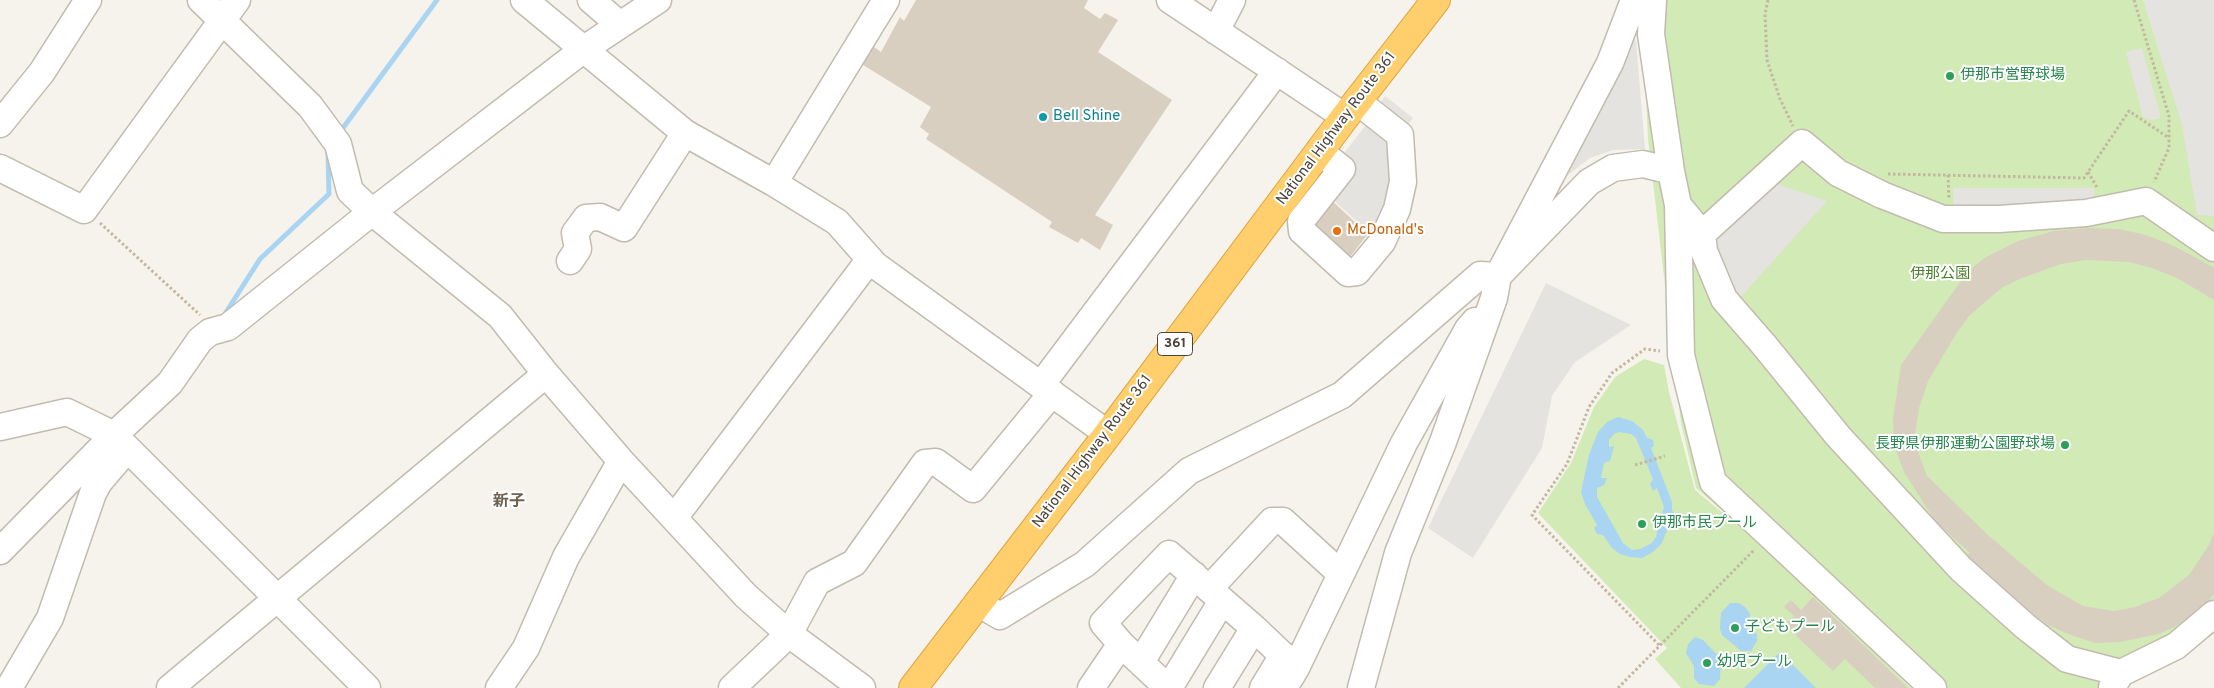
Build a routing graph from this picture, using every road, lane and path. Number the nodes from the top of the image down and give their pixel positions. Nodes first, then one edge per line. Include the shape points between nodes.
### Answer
1 (88, 0) edge
2 (201, 0) edge
3 (524, 0) edge
4 (591, 0) edge
5 (658, 0) edge
6 (886, 0) edge
7 (1170, 0) edge
8 (1232, 0) edge
9 (1436, 0) edge
10 (1634, 0) edge
11 (1653, 0) edge
12 (1768, 0) edge
13 (2134, 0) edge
14 (229, 10) edge
15 (620, 25) junction
16 (1216, 31) junction
17 (584, 49) junction
18 (1277, 71) junction
19 (1351, 109) junction
20 (0, 124) edge
21 (686, 134) junction
22 (2169, 138) junction
23 (1802, 143) junction
24 (1319, 151) junction
25 (0, 168) edge
26 (1671, 171) junction
27 (1883, 174) dead end
28 (774, 184) junction
29 (2146, 201) junction
30 (1678, 205) junction
31 (84, 210) junction
32 (372, 212) junction
33 (1702, 234) junction
34 (2214, 248) edge
35 (870, 259) junction
36 (570, 261) dead end
37 (1496, 287) junction
38 (216, 330) junction
39 (1681, 355) junction
40 (546, 374) junction
41 (1046, 389) junction
42 (0, 427) edge
43 (1108, 434) junction
44 (121, 443) junction
45 (1665, 456) dead end
46 (621, 461) junction
47 (1635, 465) dead end
48 (674, 518) junction
49 (1770, 535) junction
50 (0, 551) edge
51 (1341, 574) junction
52 (1208, 588) junction
53 (279, 598) junction
54 (978, 603) junction
55 (2214, 614) edge
56 (1254, 628) junction
57 (789, 634) junction
58 (1121, 644) junction
59 (1659, 646) junction
60 (1288, 670) edge
61 (1142, 673) edge
62 (2116, 680) edge
63 (9, 688) edge
64 (170, 688) edge
65 (367, 688) edge
66 (499, 688) edge
67 (732, 688) edge
68 (862, 688) edge
69 (912, 688) edge
70 (1092, 688) edge
71 (1169, 688) edge
72 (1217, 688) edge
73 (1263, 688) edge
74 (1361, 688) edge
75 (1618, 688) edge
76 (1933, 688) edge

1 - 20 street via 42,72
2 - 14 street
3 - 17 street
4 - 15 street
5 - 15 street
6 - 28 street
7 - 16 street
8 - 16 street
9 - 19 highway, National Highway Route 361 / 361
10 - 37 street via 1610,63
11 - 26 street via 1651,34
12 - 23 path via 1765,14 1767,60 1780,99
13 - 22 path via 2169,116
14 - 31 street
14 - 32 street via 335,140 350,191
15 - 17 street
16 - 18 street
17 - 21 street
17 - 32 street
18 - 19 street
18 - 41 street
19 - 24 highway, National Highway Route 361 / 361
19 - 24 street via 1400,135 1403,182 1382,242 1357,272 1348,273 1302,231 1301,221 1342,169
21 - 28 street
21 - 36 street via 624,228 600,217 586,218 575,233 578,249
22 - 27 path via 2129,111 2084,178
22 - 29 path
23 - 29 street via 1838,173 1943,219 2086,214
23 - 33 street
24 - 43 highway, National Highway Route 361 / 361
25 - 31 street
26 - 30 street
26 - 37 street via 1643,164 1613,168 1589,182
28 - 35 street via 837,222
29 - 34 street
30 - 33 street
30 - 39 street
31 - 38 path
32 - 38 street via 228,327
32 - 40 street via 500,316
33 - 62 street via 1704,251 1724,299 1838,436 1962,569 2026,627 2067,659
35 - 41 street
35 - 48 street
37 - 51 street via 1468,329 1404,443
37 - 54 street via 1480,275 1342,394 1189,471 1085,564 1000,616
37 - 74 street via 1443,442 1398,554
38 - 44 street via 200,340
39 - 49 street via 1713,482
39 - 59 path via 1645,349 1612,373 1589,407 1567,464 1532,515
40 - 46 street
40 - 53 street
41 - 43 street
41 - 57 street via 973,489 936,462 925,464 854,563 817,582
42 - 44 street via 67,412
43 - 54 highway, National Highway Route 361 / 361
44 - 50 street
44 - 53 street
44 - 63 street via 93,493 50,618
45 - 47 path
46 - 48 street
46 - 66 street via 566,557 526,648
48 - 57 street via 746,596
49 - 59 path
49 - 76 street
51 - 52 street via 1283,521 1272,521
51 - 60 street
52 - 56 street
52 - 58 street via 1169,554 1103,623
52 - 61 street
52 - 71 street
53 - 64 street
53 - 65 street
54 - 69 highway, National Highway Route 361 / 361
55 - 62 street via 2176,646
56 - 60 street
56 - 72 street
57 - 67 street
57 - 68 street
58 - 61 street
58 - 70 street
59 - 75 path
60 - 73 street
61 - 71 street

